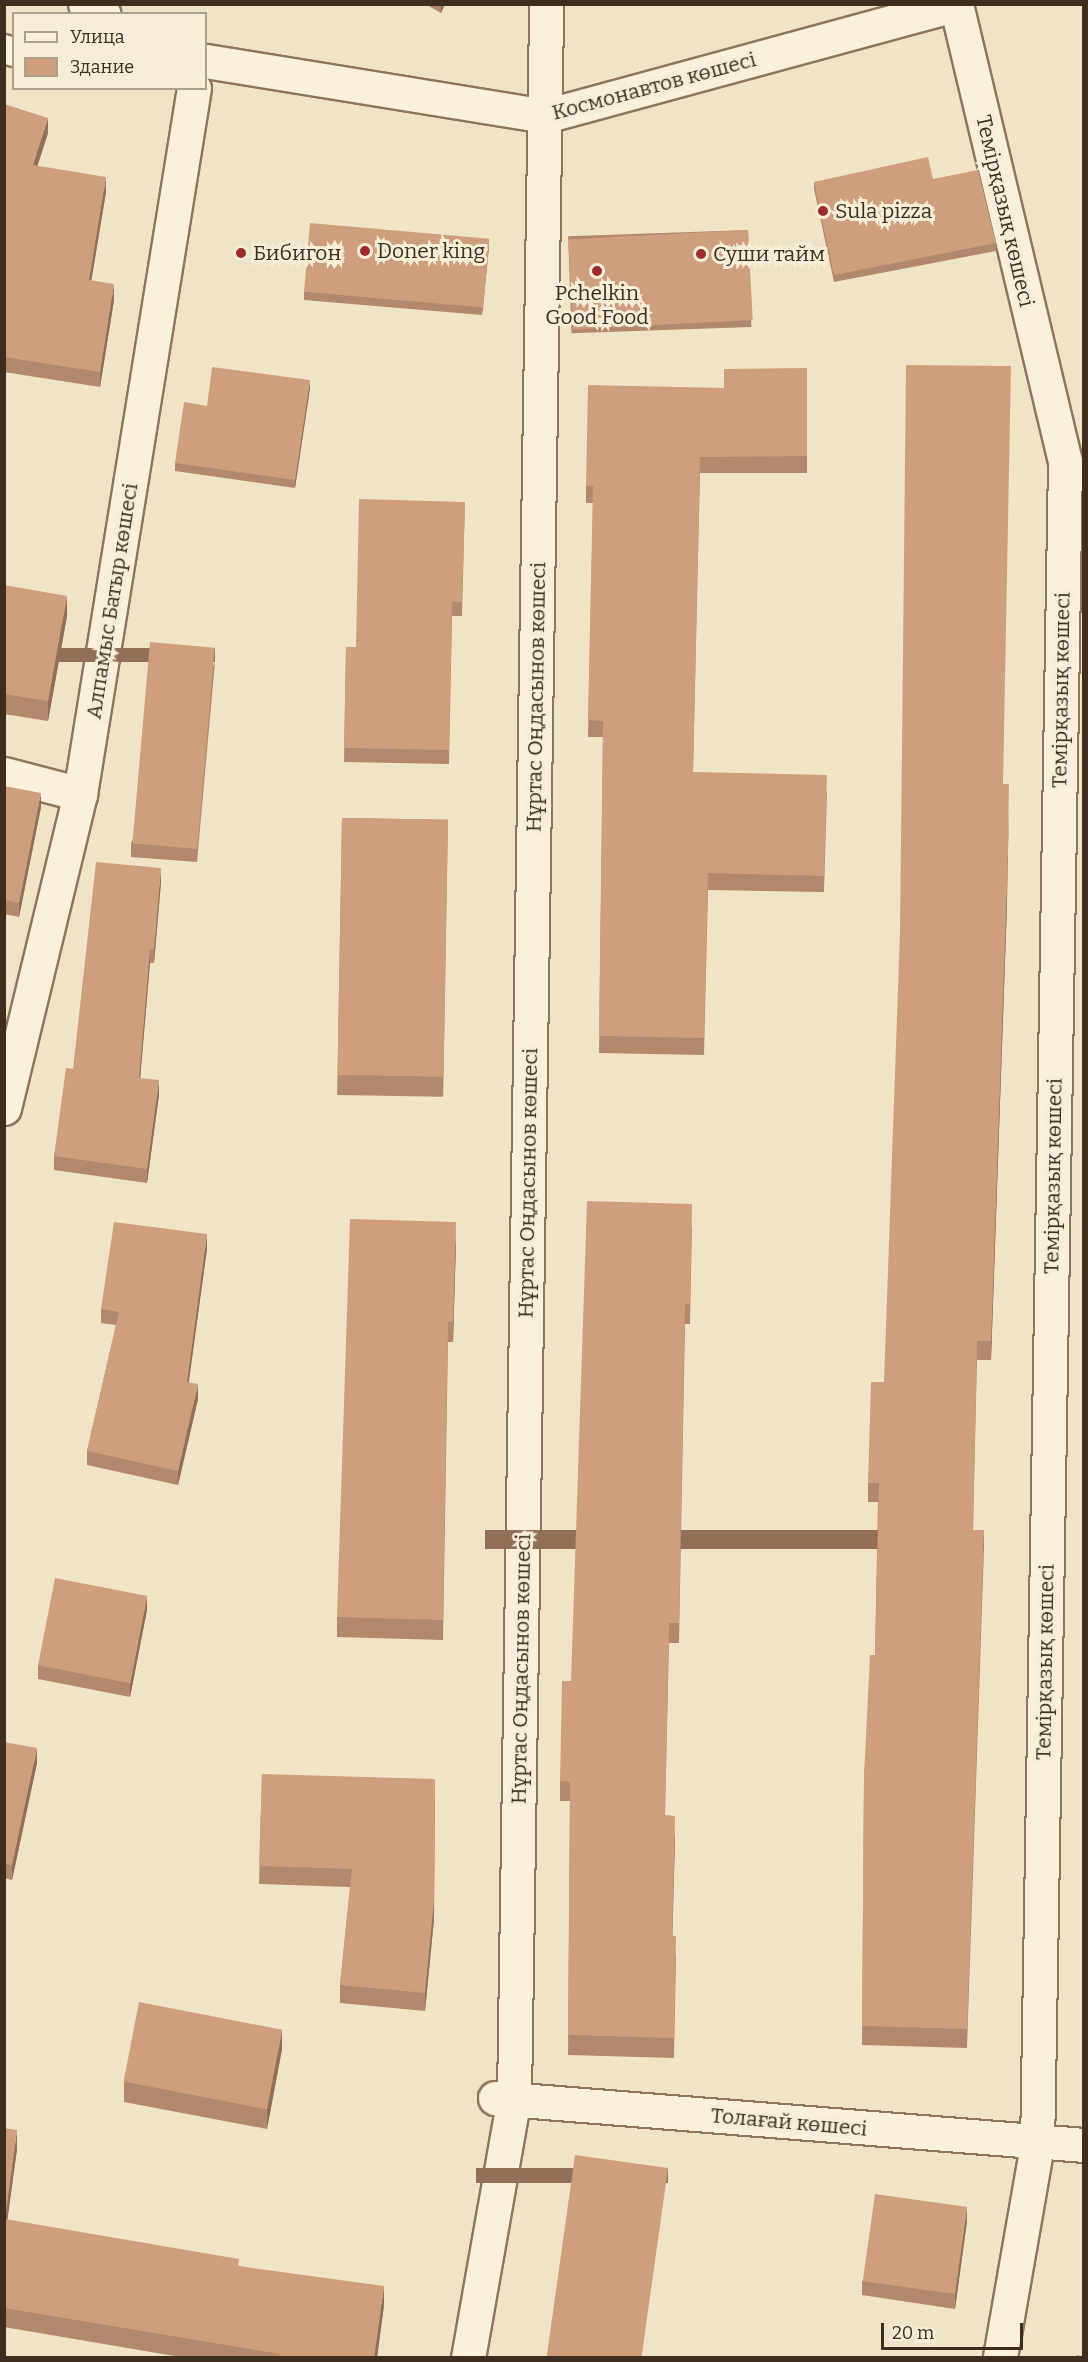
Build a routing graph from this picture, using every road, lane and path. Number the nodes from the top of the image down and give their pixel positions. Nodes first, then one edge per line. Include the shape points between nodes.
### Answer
1 (85, 4) edge
2 (546, 4) edge
3 (956, 4) edge
4 (100, 12) edge
5 (207, 61) edge
6 (194, 90) edge
7 (544, 117) junction
8 (4, 774) edge
9 (80, 794) junction
10 (4, 1108) edge
11 (504, 2098) junction
12 (1037, 2145) junction
13 (1083, 2145) edge
14 (468, 2358) edge
15 (1000, 2358) edge

1 - 4 street
2 - 7 street, Нұртас Оңдасынов көшесі
3 - 7 street, Космонавтов көшесі
3 - 12 street, Темірқазық көшесі via 1065,460
5 - 7 street, Космонавтов көшесі
6 - 9 street, Алпамыс Батыр көшесі
7 - 11 street, Нұртас Оңдасынов көшесі
8 - 9 street
9 - 10 street, Алпамыс Батыр көшесі
11 - 12 street, Толағай көшесі
11 - 14 street, Нұртас Оңдасынов көшесі
12 - 13 street, Толағай көшесі
12 - 15 street, Темірқазық көшесі

